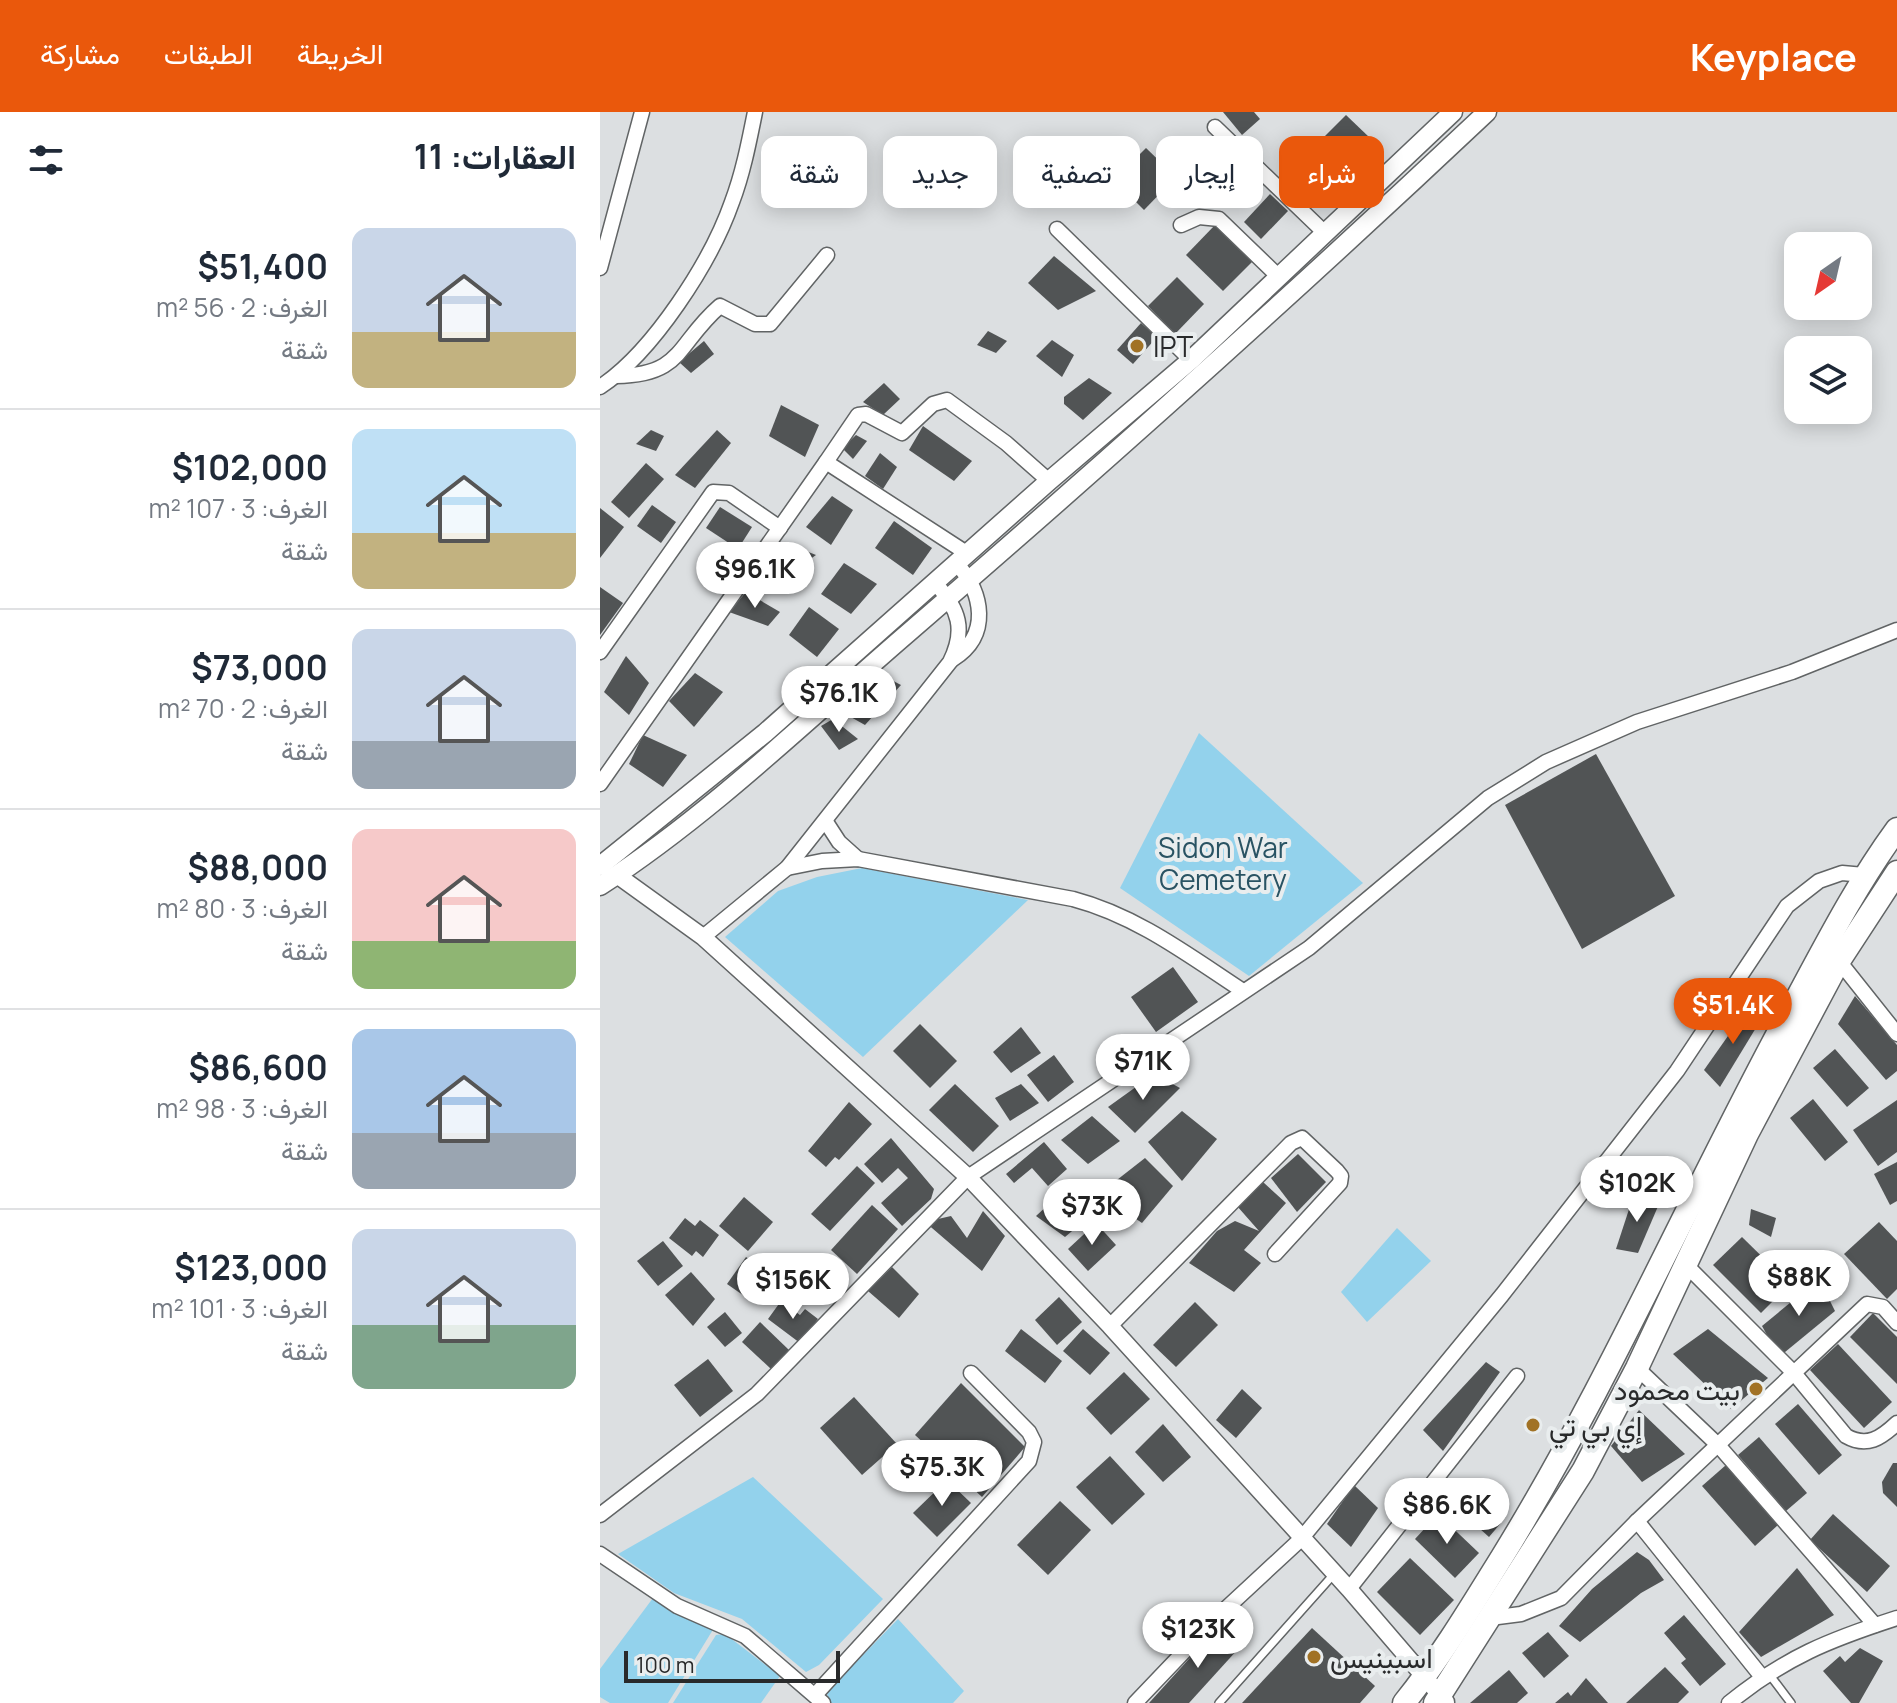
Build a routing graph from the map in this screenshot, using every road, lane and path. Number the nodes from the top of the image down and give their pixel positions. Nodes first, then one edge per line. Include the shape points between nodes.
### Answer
1 (642, 112) edge
2 (755, 112) edge
3 (1453, 112) edge
4 (1487, 112) edge
5 (1215, 127) dead end
6 (1418, 147) junction
7 (1433, 163) junction
8 (1181, 225) dead end
9 (1057, 229) dead end
10 (1326, 234) junction
11 (827, 255) dead end
12 (600, 268) edge
13 (1279, 277) junction
14 (1215, 338) junction
15 (1228, 353) junction
16 (1191, 360) junction
17 (616, 376) junction
18 (600, 387) edge
19 (826, 462) junction
20 (1049, 481) junction
21 (780, 528) junction
22 (963, 559) junction
23 (971, 579) junction
24 (942, 591) junction
25 (1897, 630) edge
26 (600, 652) edge
27 (950, 662) junction
28 (600, 784) edge
29 (826, 822) junction
30 (1897, 829) edge
31 (858, 859) junction
32 (604, 868) edge
33 (787, 868) junction
34 (1897, 872) edge
35 (1864, 875) junction
36 (600, 886) edge
37 (703, 937) junction
38 (1839, 961) junction
39 (1243, 991) junction
40 (1897, 1034) edge
41 (968, 1177) junction
42 (1275, 1254) dead end
43 (1686, 1265) junction
44 (1897, 1323) edge
45 (1110, 1326) junction
46 (1637, 1368) junction
47 (971, 1373) dead end
48 (1794, 1373) junction
49 (1517, 1376) dead end
50 (1897, 1423) edge
51 (1718, 1445) junction
52 (600, 1515) edge
53 (1637, 1521) junction
54 (1301, 1539) junction
55 (600, 1554) edge
56 (1334, 1574) junction
57 (1349, 1589) junction
58 (1490, 1618) junction
59 (1897, 1618) edge
60 (1875, 1625) junction
61 (1765, 1675) junction
62 (1426, 1676) junction
63 (819, 1699) edge
64 (1441, 1700) edge
65 (1135, 1703) edge
66 (1219, 1703) edge
67 (1404, 1703) edge
68 (1729, 1703) edge
69 (1791, 1703) edge

1 - 12 street
2 - 17 street via 741,175 719,230 671,311
3 - 6 main road
4 - 7 main road
5 - 10 street
6 - 7 main road
6 - 10 main road
7 - 15 main road
8 - 13 street via 1199,217 1219,219
9 - 16 street
10 - 13 main road
11 - 17 street via 770,324 755,324 720,306 669,366 649,375
13 - 14 main road
14 - 15 main road
14 - 16 main road
15 - 23 main road
16 - 20 main road
17 - 18 street
19 - 20 street via 858,415 902,433 933,404 947,400
19 - 21 street
19 - 22 street
20 - 22 main road
21 - 26 street via 729,493 713,492
21 - 28 street
22 - 23 street
22 - 24 main road
23 - 24 main road
23 - 27 street via 980,619 966,648
24 - 27 street via 960,620
24 - 32 main road
25 - 39 street via 1792,672 1637,722 1546,762 1465,815 1336,927
27 - 29 street
29 - 31 street
29 - 33 street
30 - 35 highway
31 - 33 street
31 - 39 street via 1099,906 1145,927
32 - 36 main road
32 - 37 street
33 - 37 street
34 - 38 highway
35 - 54 street via 1842,873 1819,881 1787,906 1677,1071
35 - 62 highway via 1731,1120 1561,1460
37 - 41 street
38 - 40 street
38 - 43 highway via 1747,1134
39 - 41 street
41 - 45 street
41 - 52 street via 757,1394
42 - 45 street via 1340,1183 1337,1171 1302,1138 1291,1143
43 - 46 highway
43 - 48 street
44 - 48 street via 1883,1307 1867,1304
45 - 54 street
46 - 51 street
46 - 58 highway via 1583,1471
47 - 63 street via 1029,1432 1034,1442 1029,1461
48 - 50 street via 1856,1442 1874,1441
48 - 51 street
49 - 57 street
51 - 53 street
51 - 60 street
53 - 58 street via 1554,1603
53 - 61 street
54 - 56 street
54 - 65 street
55 - 63 street via 677,1606 745,1636
56 - 57 street
56 - 66 lane
57 - 62 street
58 - 64 highway
59 - 60 street
60 - 61 street via 1821,1643
61 - 68 street
61 - 69 lane
62 - 64 street
62 - 67 highway

